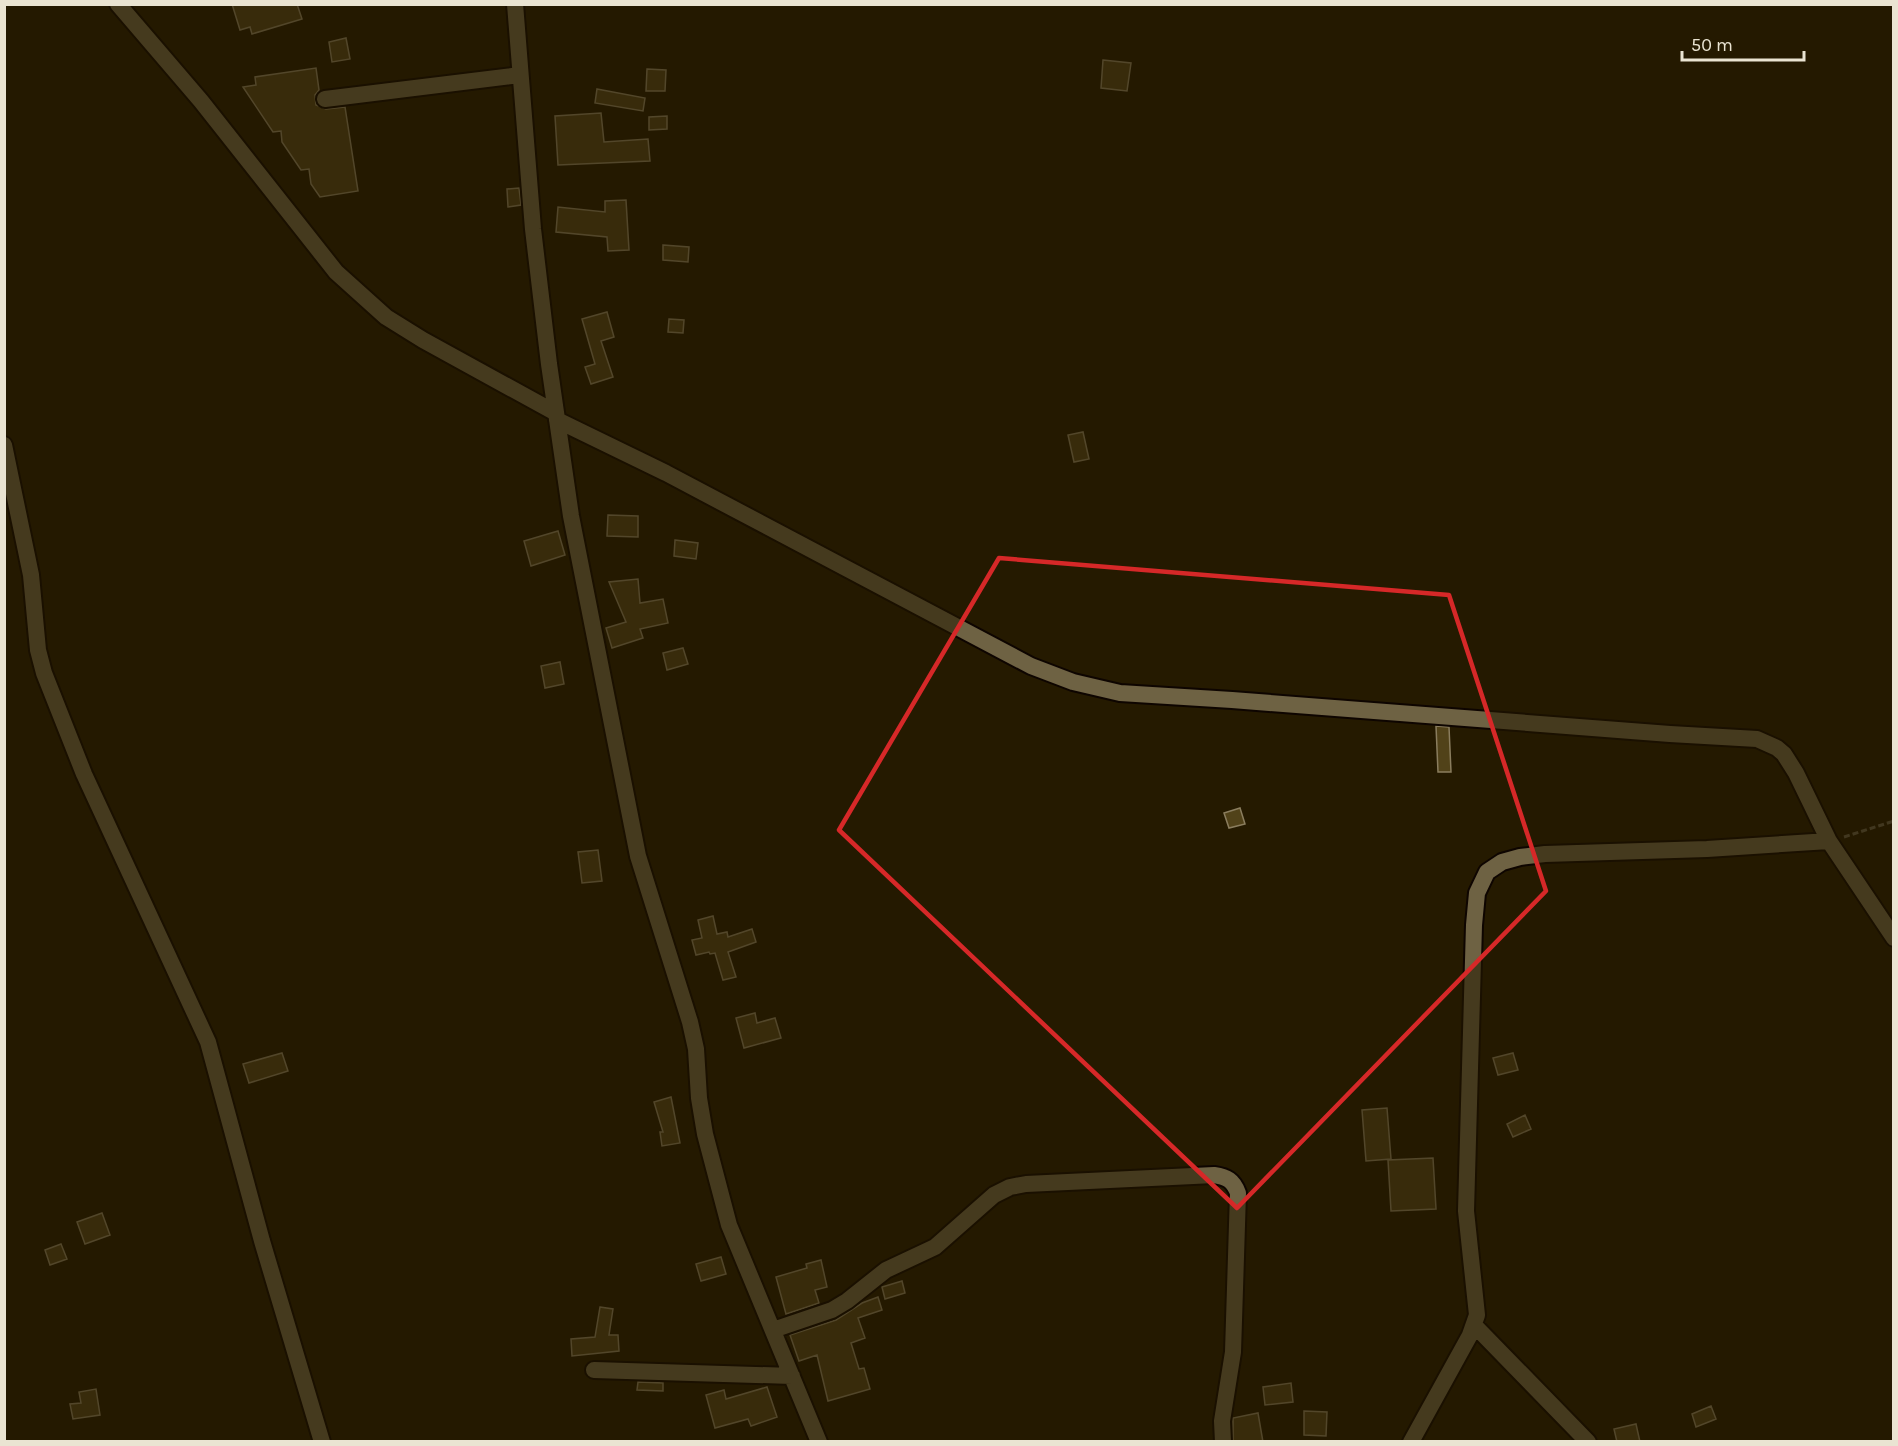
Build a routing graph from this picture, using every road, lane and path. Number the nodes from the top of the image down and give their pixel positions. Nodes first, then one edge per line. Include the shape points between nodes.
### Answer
1 (118, 4) edge
2 (515, 4) edge
3 (520, 75) junction
4 (325, 99) dead end
5 (557, 416) junction
6 (4, 445) edge
7 (1893, 821) edge
8 (1837, 839) junction
9 (1893, 938) edge
10 (1475, 1326) junction
11 (773, 1330) junction
12 (594, 1370) dead end
13 (792, 1376) junction
14 (322, 1442) edge
15 (819, 1442) edge
16 (1223, 1442) edge
17 (1411, 1442) edge
18 (1588, 1442) edge

1 - 5 street via 201,101 336,273 396,323
2 - 3 street
3 - 4 street
3 - 5 street via 533,229
5 - 8 street via 1031,666 1072,682 1120,693 1757,739 1784,754
5 - 11 street via 571,516 636,849 690,1022 703,1122 729,1225
6 - 14 street via 31,575 44,673 84,774 208,1042
7 - 8 path
8 - 9 street
8 - 10 street via 1707,849 1545,854 1502,862 1487,872 1477,894 1466,1211 1477,1300
10 - 17 street
10 - 18 street
11 - 13 street
11 - 16 street via 821,1315 847,1301 886,1270 935,1247 1010,1187 1226,1177 1238,1193 1233,1352 1222,1421
12 - 13 street
13 - 15 street

